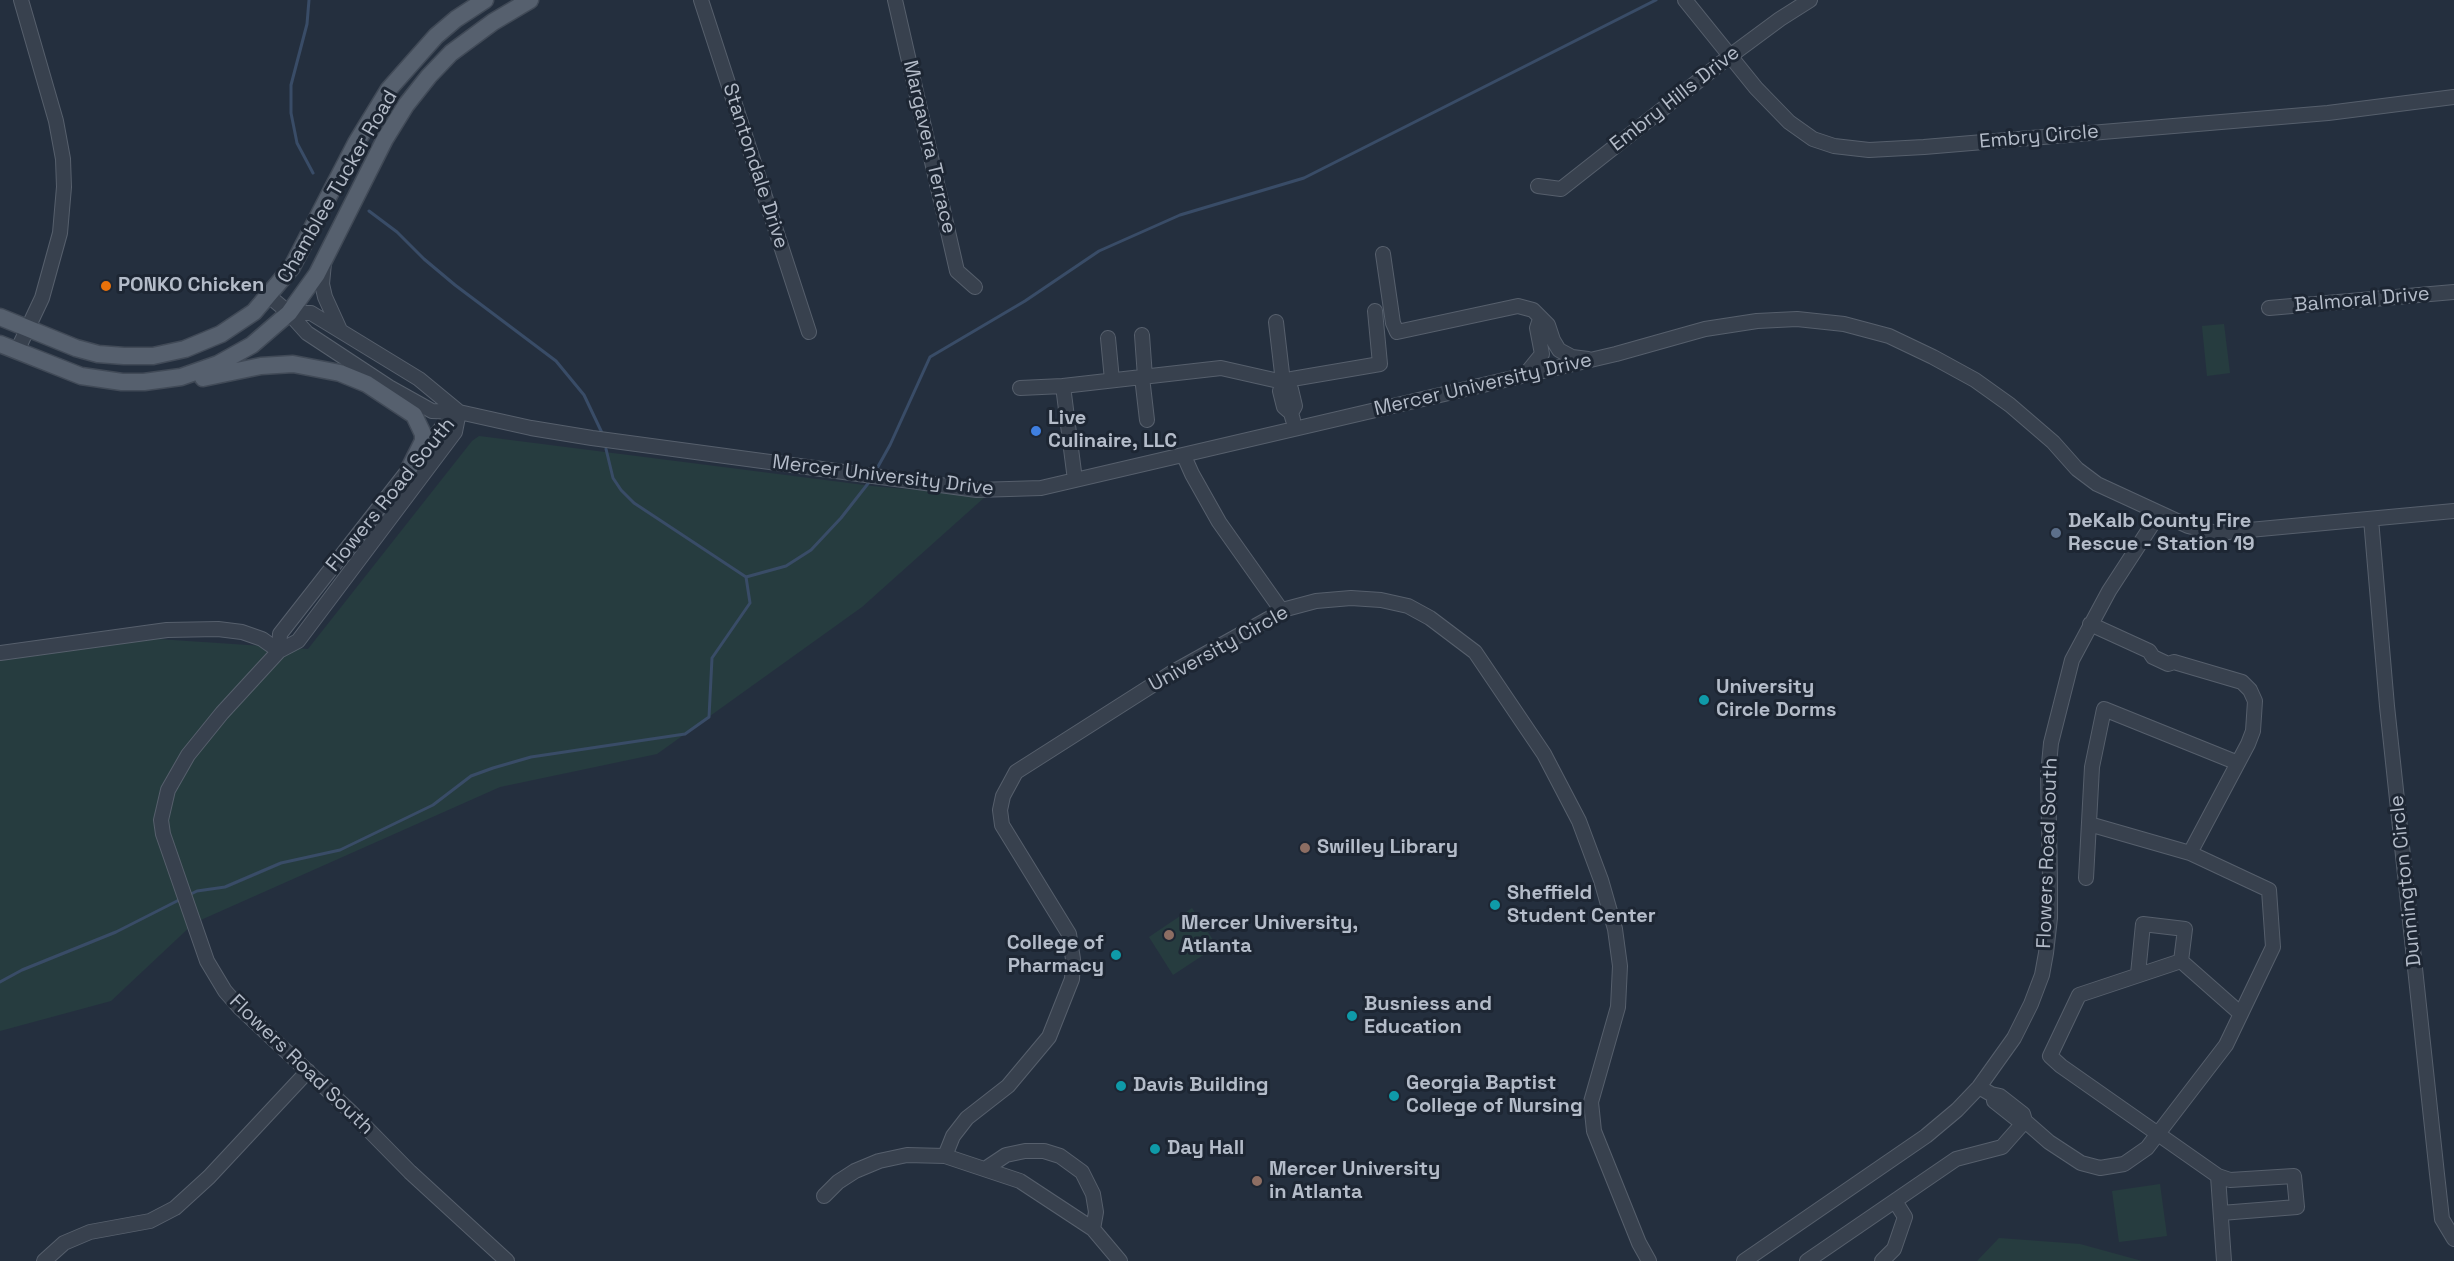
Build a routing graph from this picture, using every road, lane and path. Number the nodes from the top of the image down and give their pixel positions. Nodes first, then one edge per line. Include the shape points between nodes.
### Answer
1 (21, 0) edge
2 (485, 0) edge
3 (530, 0) edge
4 (701, 0) edge
5 (896, 0) edge
6 (1685, 0) edge
7 (1810, 0) edge
8 (1730, 56) junction
9 (2454, 97) edge
10 (1538, 186) dead end
11 (1383, 254) dead end
12 (324, 259) junction
13 (975, 287) dead end
14 (2454, 292) edge
15 (269, 296) junction
16 (2269, 308) dead end
17 (1375, 311) dead end
18 (289, 313) junction
19 (0, 317) edge
20 (1276, 322) dead end
21 (29, 329) junction
22 (341, 332) junction
23 (809, 332) dead end
24 (1142, 335) dead end
25 (1108, 338) dead end
26 (0, 344) edge
27 (1548, 345) junction
28 (17, 351) junction
29 (1591, 360) junction
30 (1526, 375) junction
31 (181, 377) junction
32 (1144, 377) junction
33 (1112, 380) junction
34 (1283, 382) junction
35 (1064, 386) junction
36 (1020, 388) dead end
37 (459, 412) junction
38 (1147, 420) dead end
39 (1296, 429) junction
40 (1184, 456) junction
41 (409, 470) junction
42 (1075, 480) junction
43 (2454, 511) edge
44 (2159, 514) junction
45 (2371, 519) junction
46 (1282, 611) junction
47 (2090, 624) junction
48 (279, 651) junction
49 (0, 653) edge
50 (2238, 763) junction
51 (2089, 824) junction
52 (2190, 853) junction
53 (2086, 878) dead end
54 (2181, 961) junction
55 (2138, 974) junction
56 (2241, 1014) junction
57 (308, 1071) junction
58 (1979, 1087) junction
59 (2021, 1125) junction
60 (2158, 1134) junction
61 (945, 1156) junction
62 (985, 1169) junction
63 (2218, 1176) junction
64 (824, 1196) dead end
65 (1895, 1201) junction
66 (2221, 1213) junction
67 (1093, 1229) junction
68 (2454, 1239) edge
69 (1809, 1260) edge
70 (44, 1261) edge
71 (507, 1261) edge
72 (1120, 1261) edge
73 (1649, 1261) edge
74 (1743, 1261) edge
75 (1882, 1261) edge
76 (2224, 1261) edge

1 - 21 street via 56,121 64,187 60,233 40,306
2 - 15 main road, Chamblee Tucker Road via 436,36 389,89 356,143 292,267
3 - 12 main road, Chamblee Tucker Road via 493,22 429,76 386,139
4 - 23 street, Stantondale Drive
5 - 13 street, Margavera Terrace via 957,271
6 - 8 street, Embry Circle
7 - 8 street, Embry Hills Drive
8 - 9 street, Embry Circle via 1789,122 1813,139 1869,150 2328,113
8 - 10 street, Embry Hills Drive via 1561,189
11 - 27 street via 1397,332 1518,306 1533,310 1540,319 1537,328
12 - 18 main road, Chamblee Tucker Road
12 - 22 street via 325,297
14 - 16 street, Balmoral Drive
15 - 18 street, Mercer University Drive
15 - 21 main road, Chamblee Tucker Road via 254,312 221,334 185,349 153,356 98,354
17 - 34 street via 1380,364
18 - 22 street, Mercer University Drive via 310,312
18 - 31 main road, Chamblee Tucker Road via 252,345 218,364
18 - 37 street, Mercer University Drive via 306,333 404,396 432,411
19 - 21 main road, Chamblee Tucker Road
20 - 34 street
21 - 28 street
22 - 37 street, Mercer University Drive via 419,379
24 - 32 street
25 - 33 street
26 - 28 main road, Chamblee Tucker Road
27 - 29 street via 1572,357
27 - 30 street
28 - 31 main road, Chamblee Tucker Road via 81,376 105,380 144,382
29 - 30 street, Mercer University Drive
29 - 44 street, Mercer University Drive via 1705,329 1757,321 1797,319 1844,324 1889,336 1976,380 2010,405 2097,484
30 - 39 street, Mercer University Drive
31 - 41 main road via 206,378 261,366 293,364 340,373 375,389 414,415 423,441
32 - 33 street
32 - 34 street via 1221,368
32 - 38 street
33 - 35 street
34 - 39 street via 1280,391 1284,407 1291,413
35 - 36 street
35 - 42 street
37 - 41 street, Flowers Road South via 442,427
37 - 42 street, Mercer University Drive via 592,438 977,490 1041,488
37 - 48 street, Flowers Road South via 455,432 298,641
39 - 40 street, Mercer University Drive
40 - 42 street, Mercer University Drive
40 - 46 street via 1219,522
41 - 48 street, Flowers Road South via 280,634
43 - 45 street, Mercer University Drive
44 - 45 street, Mercer University Drive via 2217,533
44 - 47 street, Flowers Road South
45 - 68 street, Dunnington Circle via 2442,1219
46 - 61 street, University Circle via 1166,676 1016,772 1008,783 1000,810 1002,825 1069,934 1072,979 1049,1037 1008,1086 967,1118 953,1136
46 - 73 street, University Circle via 1316,601 1351,598 1408,606 1423,614 1475,652 1544,754 1579,821 1615,929 1620,966 1618,1006 1591,1102 1594,1131
47 - 50 street via 2150,651 2172,656 2174,662 2190,669 2242,682 2254,701 2253,731
47 - 58 street, Flowers Road South via 2072,660 2051,742 2047,810 2050,918 2042,975 2014,1038
48 - 49 street via 262,639 218,629 167,630
48 - 57 street, Flowers Road South via 188,755 168,790 161,820 203,951 217,979 240,1008
50 - 51 street via 2104,709 2092,767
50 - 52 street
51 - 52 street
51 - 53 street
52 - 56 street via 2269,890 2273,947
54 - 55 street
54 - 55 street via 2185,929 2143,924
54 - 56 street
55 - 60 street via 2079,995 2050,1056
56 - 60 street via 2226,1045
57 - 70 street via 175,1208 150,1221 90,1232 64,1243
57 - 71 street, Flowers Road South
58 - 59 street via 1993,1098 1993,1109
58 - 74 street, Flowers Road South via 1926,1136
59 - 60 street via 2081,1163 2100,1168 2124,1164 2147,1148
59 - 65 street via 2002,1147 1956,1159
60 - 63 street
61 - 62 street
61 - 64 street via 907,1155 879,1161 855,1171
62 - 67 street via 1020,1181
62 - 67 street via 1006,1155 1025,1151 1060,1156 1082,1172 1093,1194
63 - 66 street
63 - 66 street via 2230,1180 2294,1176 2297,1207
65 - 69 street
65 - 75 street via 1905,1217 1894,1249
66 - 76 street
67 - 72 street

